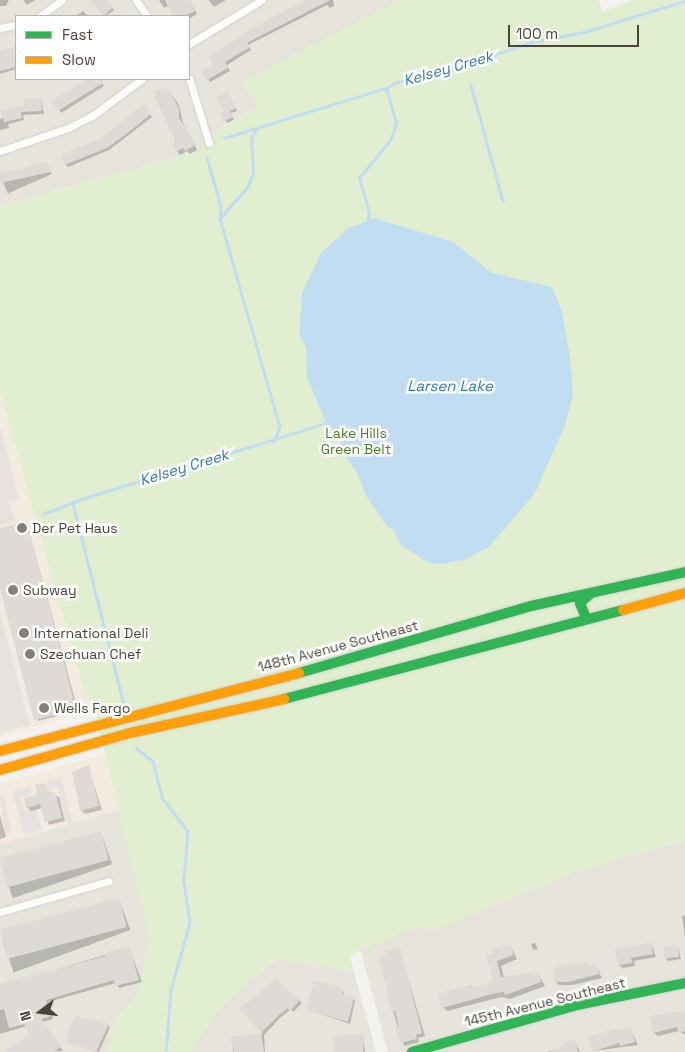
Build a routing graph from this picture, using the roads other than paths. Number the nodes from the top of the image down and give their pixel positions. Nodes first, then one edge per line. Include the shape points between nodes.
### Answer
1 (62, 0) edge
2 (136, 0) edge
3 (262, 0) edge
4 (41, 15) edge
5 (146, 15) edge
6 (15, 26) edge
7 (0, 28) edge
8 (190, 43) edge
9 (141, 80) edge
10 (190, 80) edge
11 (209, 143) dead end
12 (0, 151) edge
13 (685, 572) edge
14 (600, 590) junction
15 (685, 593) edge
16 (586, 618) junction
17 (263, 681) junction
18 (258, 704) junction
19 (0, 751) edge
20 (0, 770) edge
21 (109, 881) dead end
22 (0, 912) edge
23 (685, 983) edge
24 (412, 1052) edge

1 - 4 street
2 - 5 street
3 - 8 street
6 - 7 street
9 - 12 street via 92,116 68,128
10 - 11 street
13 - 14 main road, 148th Avenue Southeast
14 - 16 main road via 582,599 580,609
14 - 17 main road, 148th Avenue Southeast via 531,606
15 - 16 main road
16 - 18 main road via 400,671
17 - 18 main road via 271,686 272,692
17 - 19 main road, 148th Avenue Southeast
18 - 20 main road via 122,735
21 - 22 street
23 - 24 main road, 145th Avenue Southeast via 577,1005

